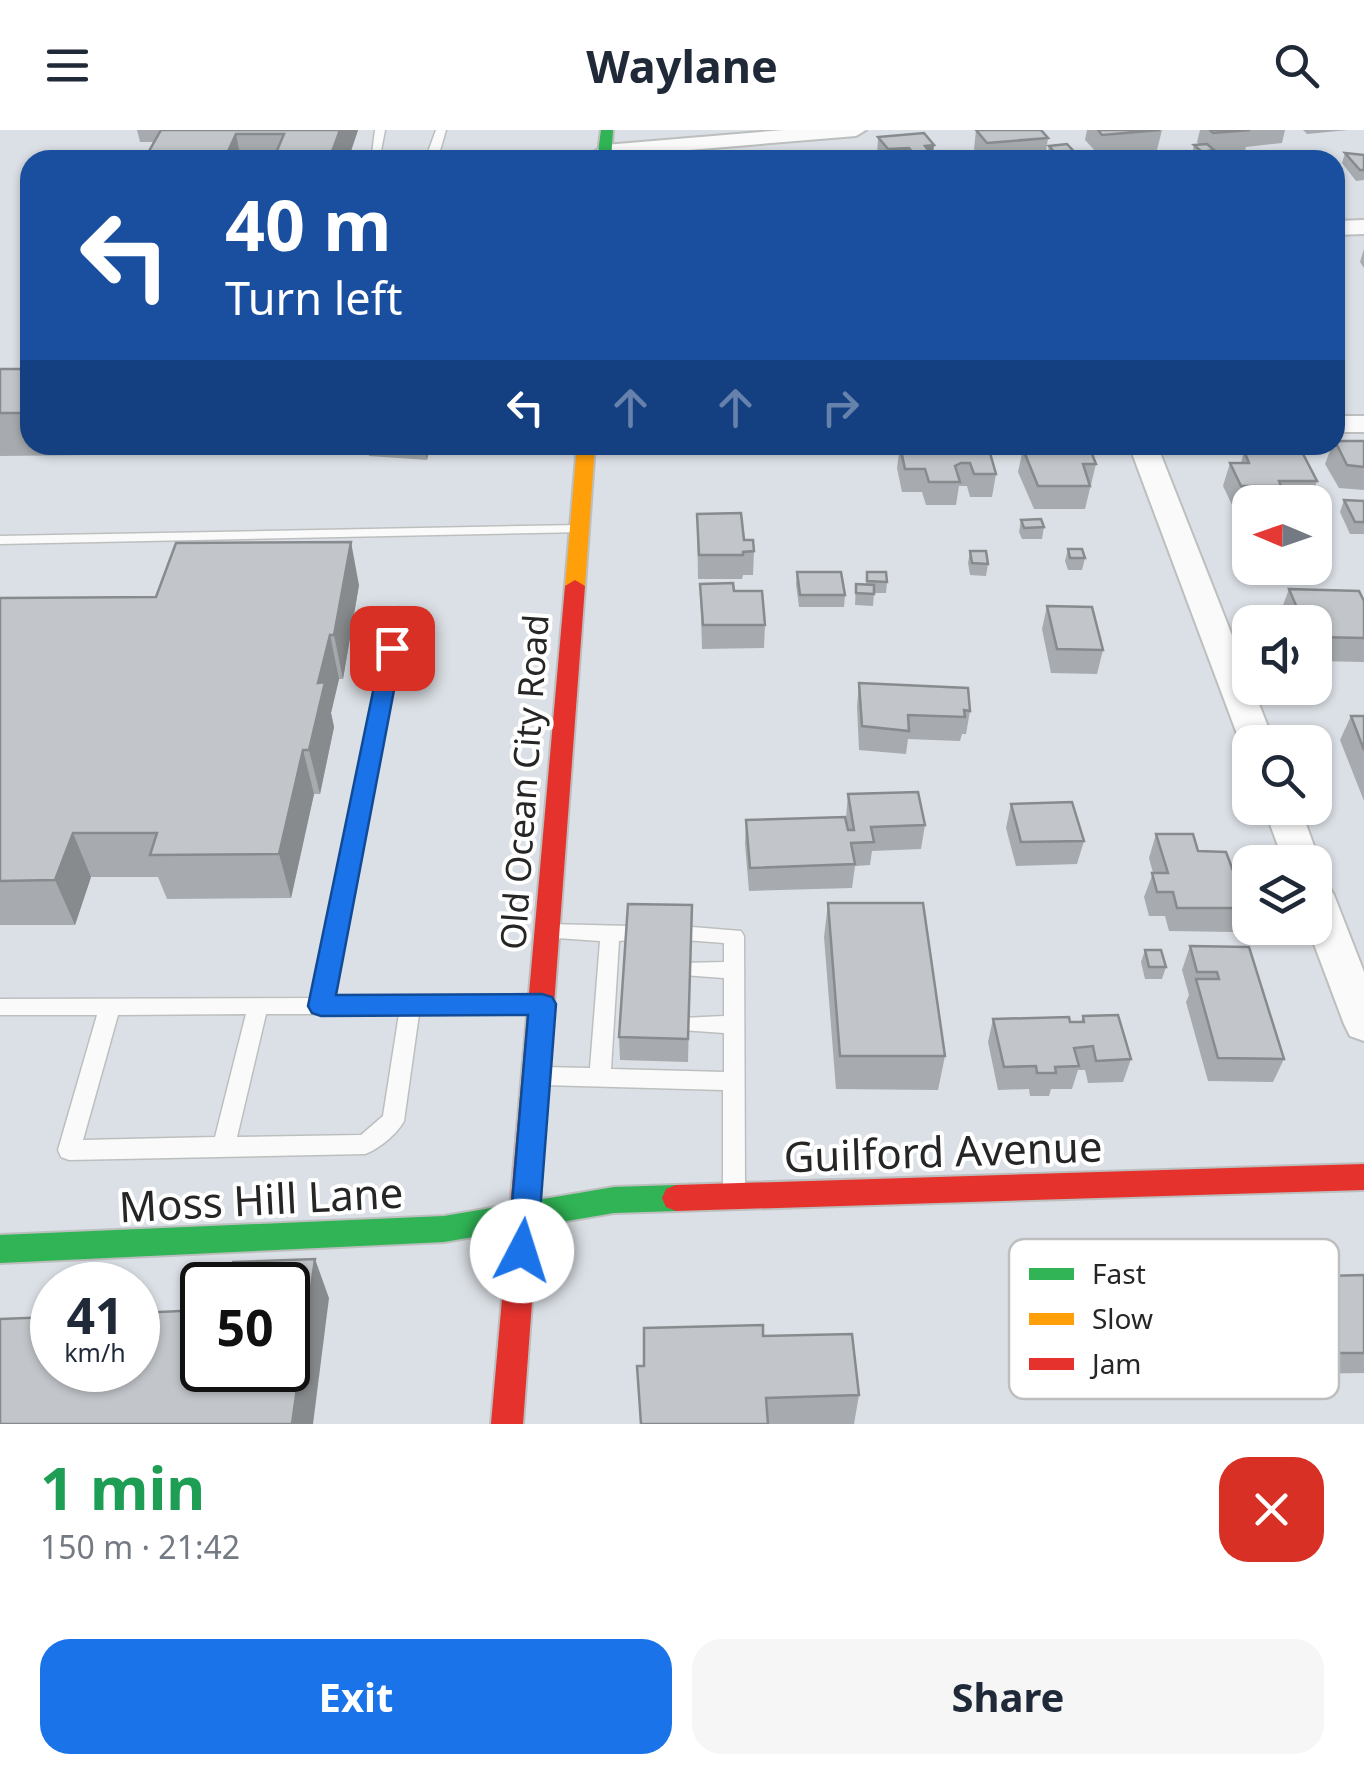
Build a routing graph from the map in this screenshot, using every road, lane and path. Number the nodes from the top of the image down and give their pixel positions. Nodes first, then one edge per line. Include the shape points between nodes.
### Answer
1 (856, 130) edge
2 (606, 147) edge
3 (585, 455) edge
4 (1148, 455) edge
5 (580, 529) junction
6 (0, 540) edge
7 (399, 612) dead end
8 (1251, 725) edge
9 (548, 932) junction
10 (692, 935) edge
11 (1332, 940) edge
12 (690, 969) edge
13 (734, 970) junction
14 (542, 1004) junction
15 (410, 1005) junction
16 (110, 1006) junction
17 (258, 1006) junction
18 (321, 1006) junction
19 (0, 1007) edge
20 (689, 1024) edge
21 (1364, 1024) edge
22 (733, 1025) junction
23 (537, 1076) junction
24 (600, 1078) junction
25 (733, 1081) junction
26 (223, 1148) junction
27 (1364, 1177) edge
28 (734, 1196) junction
29 (526, 1217) junction
30 (0, 1249) edge
31 (507, 1424) edge

1 - 2 street
3 - 5 main road, Old Ocean City Road
4 - 8 street
5 - 6 lane
5 - 9 main road, Old Ocean City Road
7 - 18 lane
9 - 14 main road, Old Ocean City Road
9 - 24 lane via 620,934 614,1021
10 - 13 lane via 734,936
11 - 21 street
12 - 13 lane
13 - 22 lane
14 - 15 lane
14 - 23 main road, Old Ocean City Road
15 - 18 lane
15 - 26 lane via 393,1121 364,1144
16 - 17 lane
16 - 19 lane
16 - 26 lane via 69,1150
17 - 18 lane
17 - 26 lane
20 - 22 lane
22 - 25 lane
23 - 24 lane
23 - 29 main road, Old Ocean City Road
24 - 25 lane
25 - 28 lane
27 - 28 main road, Guilford Avenue
28 - 29 main road, Guilford Avenue via 614,1200
29 - 30 main road, Moss Hill Lane via 444,1229
29 - 31 main road, Old Ocean City Road

